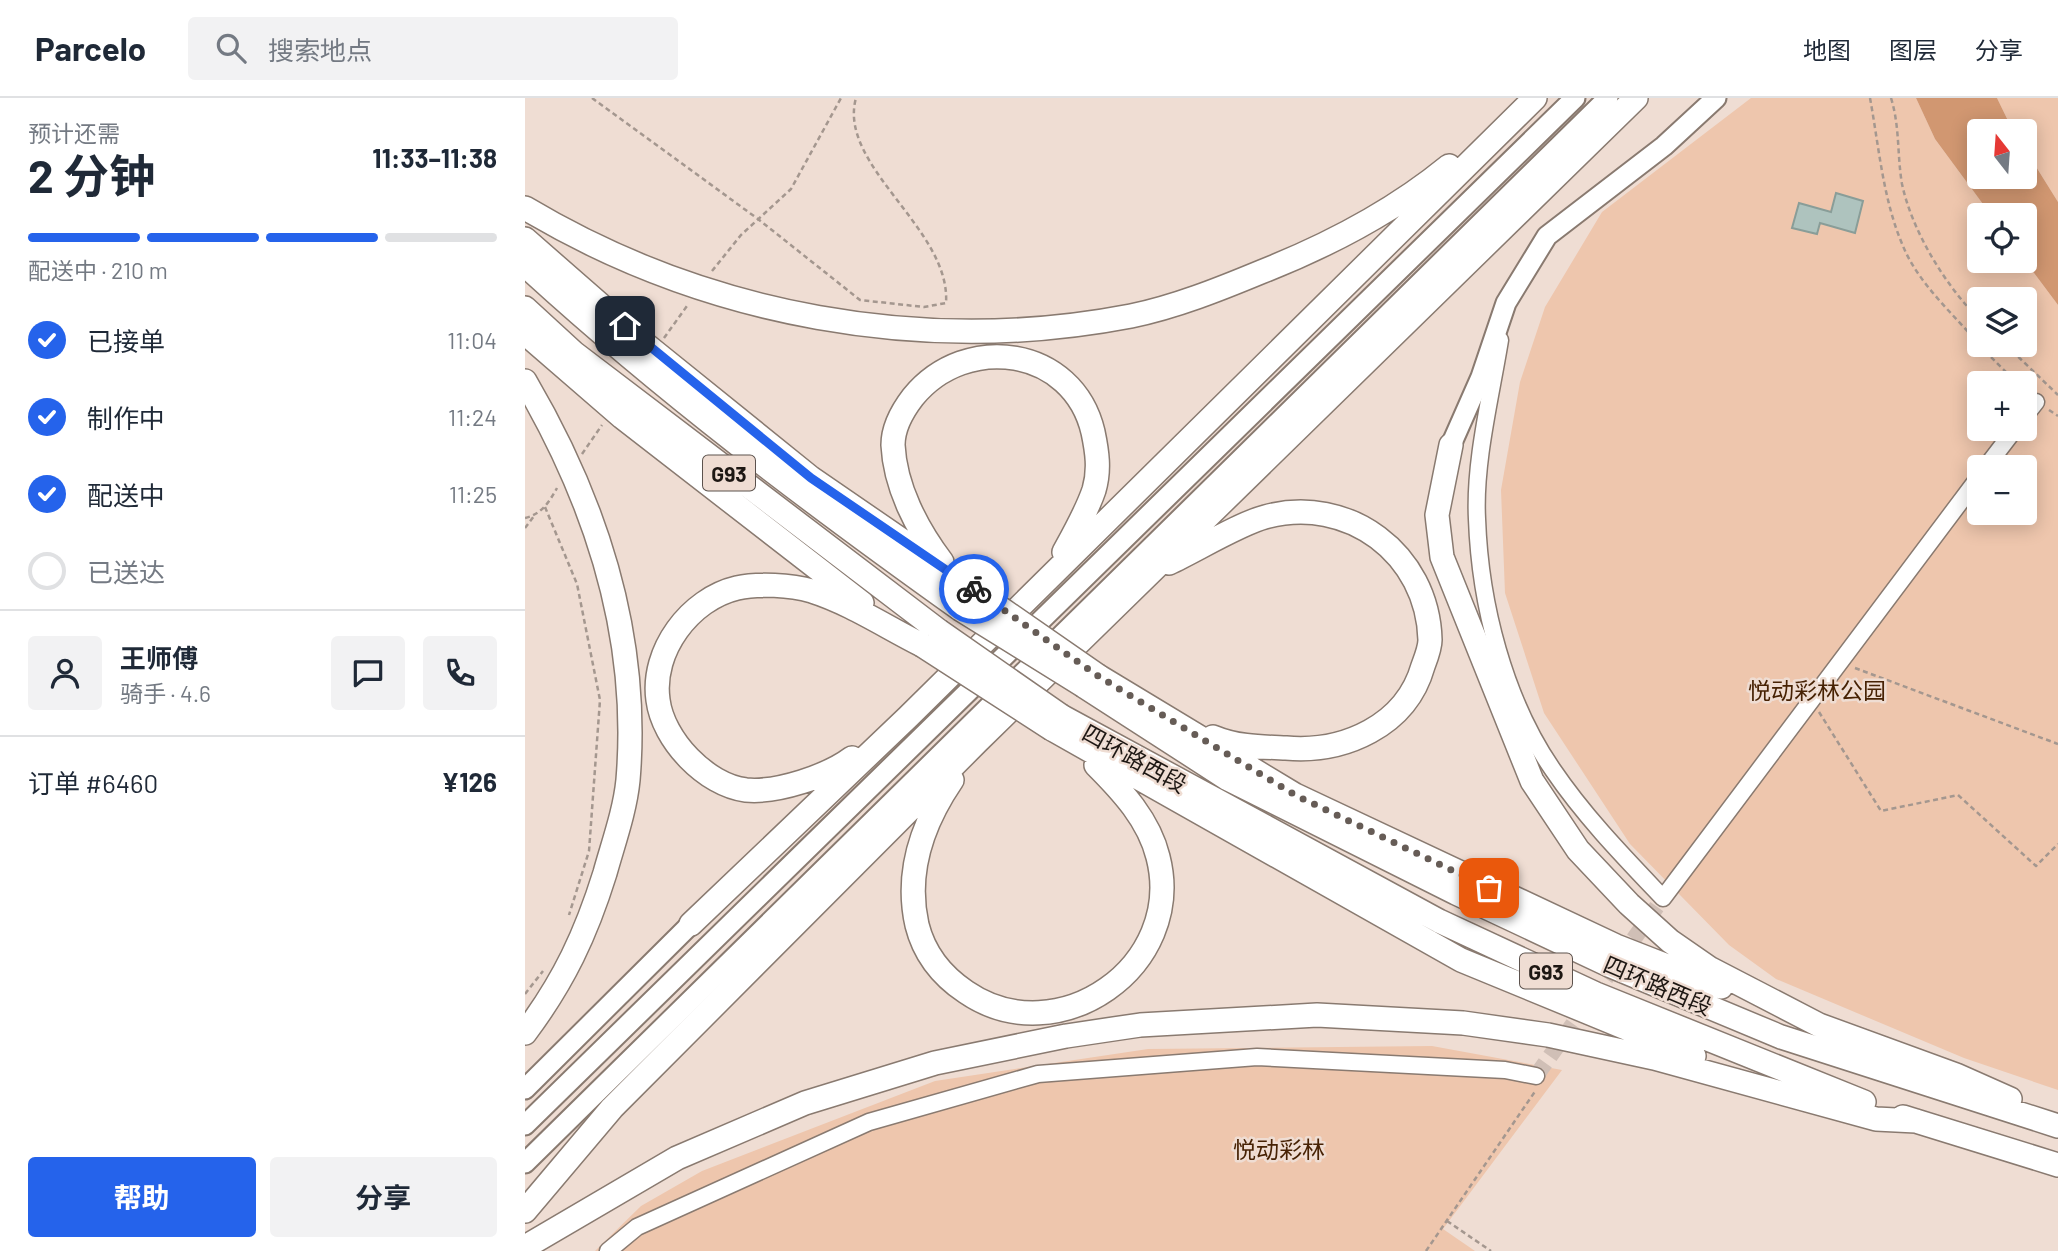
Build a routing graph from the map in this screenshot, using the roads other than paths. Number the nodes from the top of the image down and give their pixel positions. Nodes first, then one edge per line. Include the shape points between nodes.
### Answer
1 (1534, 98) edge
2 (1575, 98) edge
3 (1608, 98) edge
4 (1636, 98) edge
5 (1717, 98) edge
6 (525, 208) edge
7 (525, 239) edge
8 (525, 265) edge
9 (1506, 303) junction
10 (525, 307) edge
11 (525, 333) edge
12 (525, 381) edge
13 (2006, 441) edge
14 (1451, 445) joint
15 (1995, 455) edge
16 (1967, 493) edge
17 (1153, 570) junction
18 (1054, 571) junction
19 (950, 573) junction
20 (930, 638) junction
21 (1091, 681) junction
22 (1161, 715) junction
23 (908, 717) junction
24 (1057, 723) junction
25 (977, 742) junction
26 (1077, 745) junction
27 (691, 924) joint
28 (1819, 1026) junction
29 (525, 1033) edge
30 (1536, 1076) road end
31 (525, 1089) edge
32 (1818, 1103) junction
33 (1916, 1121) junction
34 (2058, 1123) edge
35 (525, 1125) edge
36 (525, 1163) edge
37 (2058, 1166) edge
38 (525, 1211) edge
39 (525, 1247) edge
40 (608, 1251) edge

1 - 6 highway via 1438,176 1368,221 1301,256 1223,288 1134,316 1047,329 976,334 905,331 814,318 676,279 581,241
1 - 18 highway
2 - 35 main road
3 - 36 main road
4 - 17 highway
5 - 9 main road via 1664,146 1547,236
7 - 19 highway via 645,344 811,478
8 - 21 highway, 四环路西段 / G93, bridge via 589,324 834,518 960,609
9 - 14 main road
9 - 16 street via 1476,517 1499,654 1551,768 1600,832 1663,898
10 - 20 highway, 四环路西段 / G93 via 575,353
11 - 20 highway via 622,417 820,573
12 - 29 highway via 576,480 608,564 625,648 629,716 628,782 588,927 556,992
13 - 15 street
14 - 28 highway via 1437,515 1442,557 1531,781 1578,850 1670,941 1709,968
17 - 22 highway via 1264,517 1302,514 1337,518 1371,530 1413,574 1430,642 1419,680 1396,714 1355,740 1312,750 1231,744
17 - 25 highway
18 - 19 highway via 1095,488 1099,456 1090,417 1071,387 1048,370 1016,357 979,356 950,366 923,385 901,412 893,443 899,483 916,522
18 - 23 highway
19 - 21 highway, bridge
20 - 23 highway via 811,591 739,587 715,596 685,620 661,656 658,701 678,748 710,776 746,790 788,785 838,768
20 - 24 highway, 四环路西段 / G93, bridge
21 - 22 highway
21 - 34 highway, 四环路西段 / G93 via 1228,779 1611,966 1781,1037
22 - 28 highway via 1295,795 1464,876 1616,946
23 - 27 highway
24 - 26 highway
24 - 33 highway, 四环路西段 / G93 via 1439,921 1608,999
25 - 26 highway via 943,794 920,842 912,870 911,900 933,961 953,983 1005,1011 1042,1014 1098,998 1122,978 1139,960 1159,911 1162,885 1150,835 1124,793
25 - 38 highway via 612,1108
26 - 32 highway via 1461,960
27 - 31 main road
28 - 34 highway via 1956,1075
30 - 40 street via 1505,1070 1257,1057 1038,1074 869,1122 637,1227
32 - 33 highway via 1876,1119
32 - 39 highway via 1654,1058 1548,1035 1463,1023 1317,1015 1140,1025 935,1063 805,1103 677,1158
33 - 37 highway, 四环路西段 / G93

